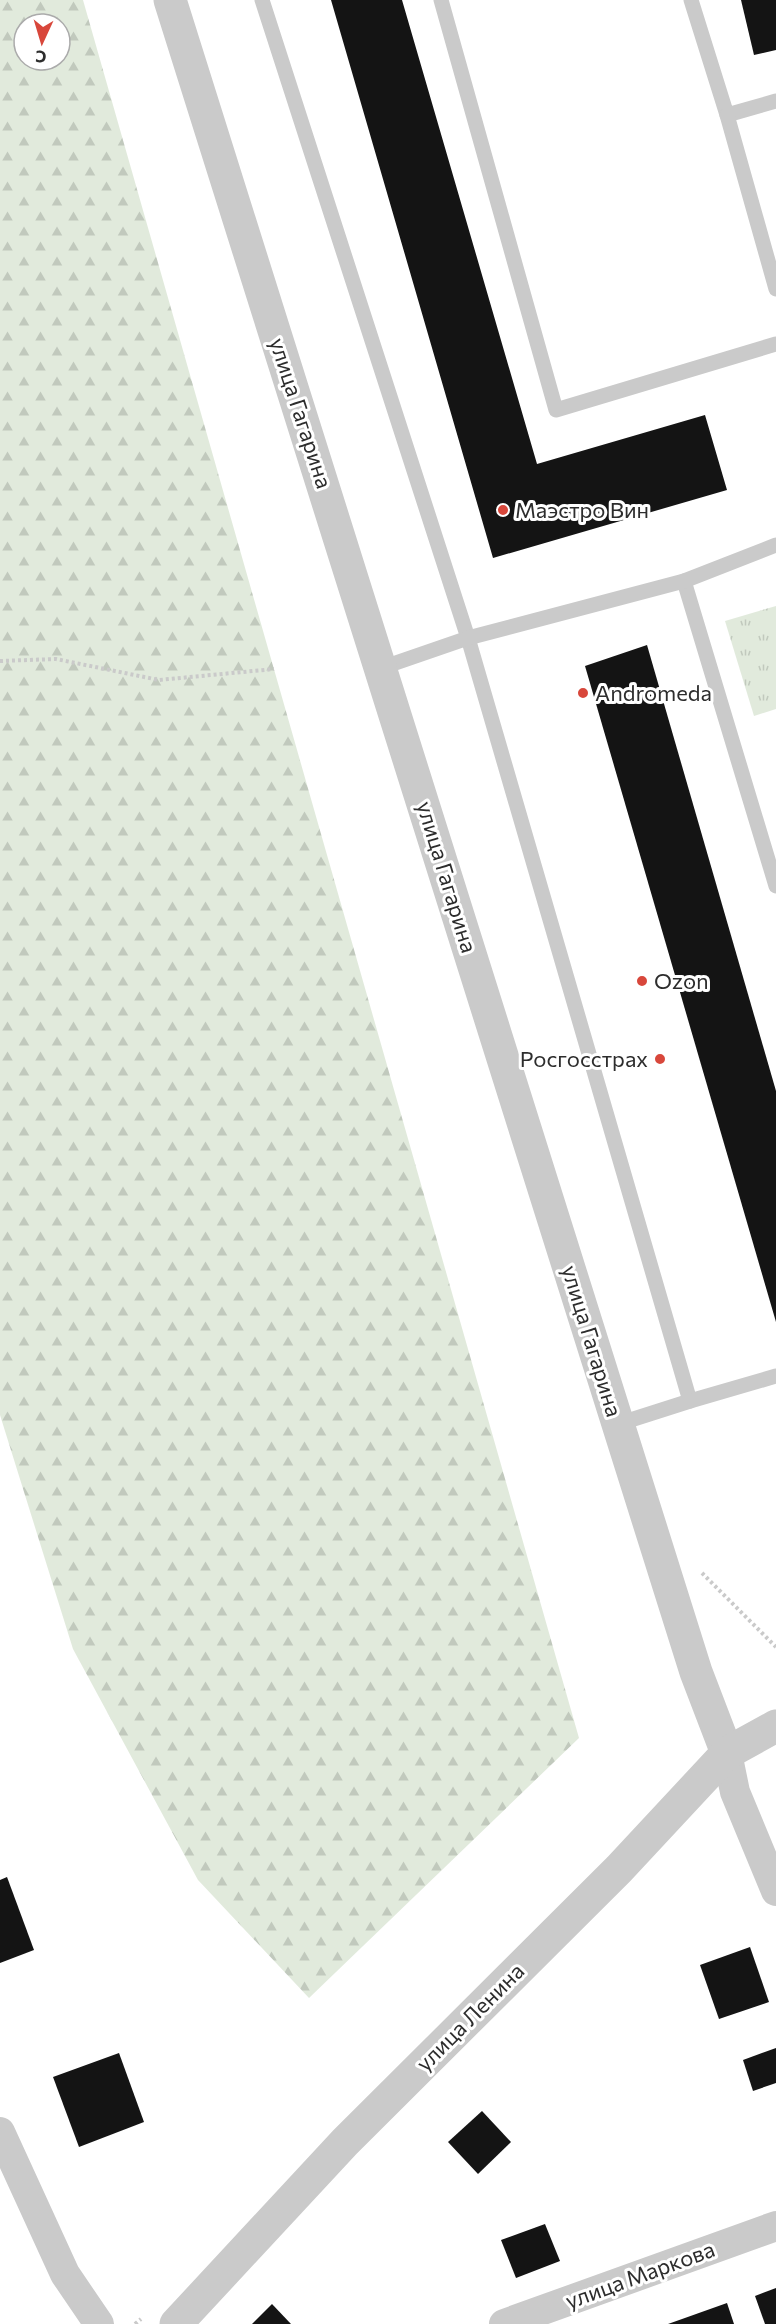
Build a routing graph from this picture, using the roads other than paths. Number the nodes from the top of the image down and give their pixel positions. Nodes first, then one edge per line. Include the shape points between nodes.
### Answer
1 (170, 0) edge
2 (262, 0) edge
3 (441, 0) edge
4 (691, 0) edge
5 (776, 101) edge
6 (726, 115) junction
7 (776, 289) edge
8 (776, 344) edge
9 (776, 545) edge
10 (684, 580) junction
11 (468, 638) junction
12 (381, 668) junction
13 (776, 886) edge
14 (776, 1376) edge
15 (690, 1401) junction
16 (618, 1424) junction
17 (776, 1726) edge
18 (727, 1753) junction
19 (776, 1891) edge
20 (0, 2132) edge
21 (776, 2226) edge
22 (99, 2324) edge
23 (176, 2324) edge
24 (504, 2324) edge

1 - 12 street, улица Гагарина
2 - 11 lane
3 - 8 lane via 556,410
4 - 6 lane
5 - 6 lane
6 - 7 lane
9 - 10 lane
10 - 11 lane
10 - 13 lane
11 - 12 lane
11 - 15 lane
12 - 16 street, улица Гагарина
14 - 15 lane
15 - 16 lane
16 - 18 street, улица Гагарина via 696,1672
17 - 18 street, улица Ленина
18 - 19 street via 735,1792
18 - 23 street, улица Ленина via 619,1869 345,2142
20 - 22 street via 65,2274
21 - 24 street, улица Маркова

